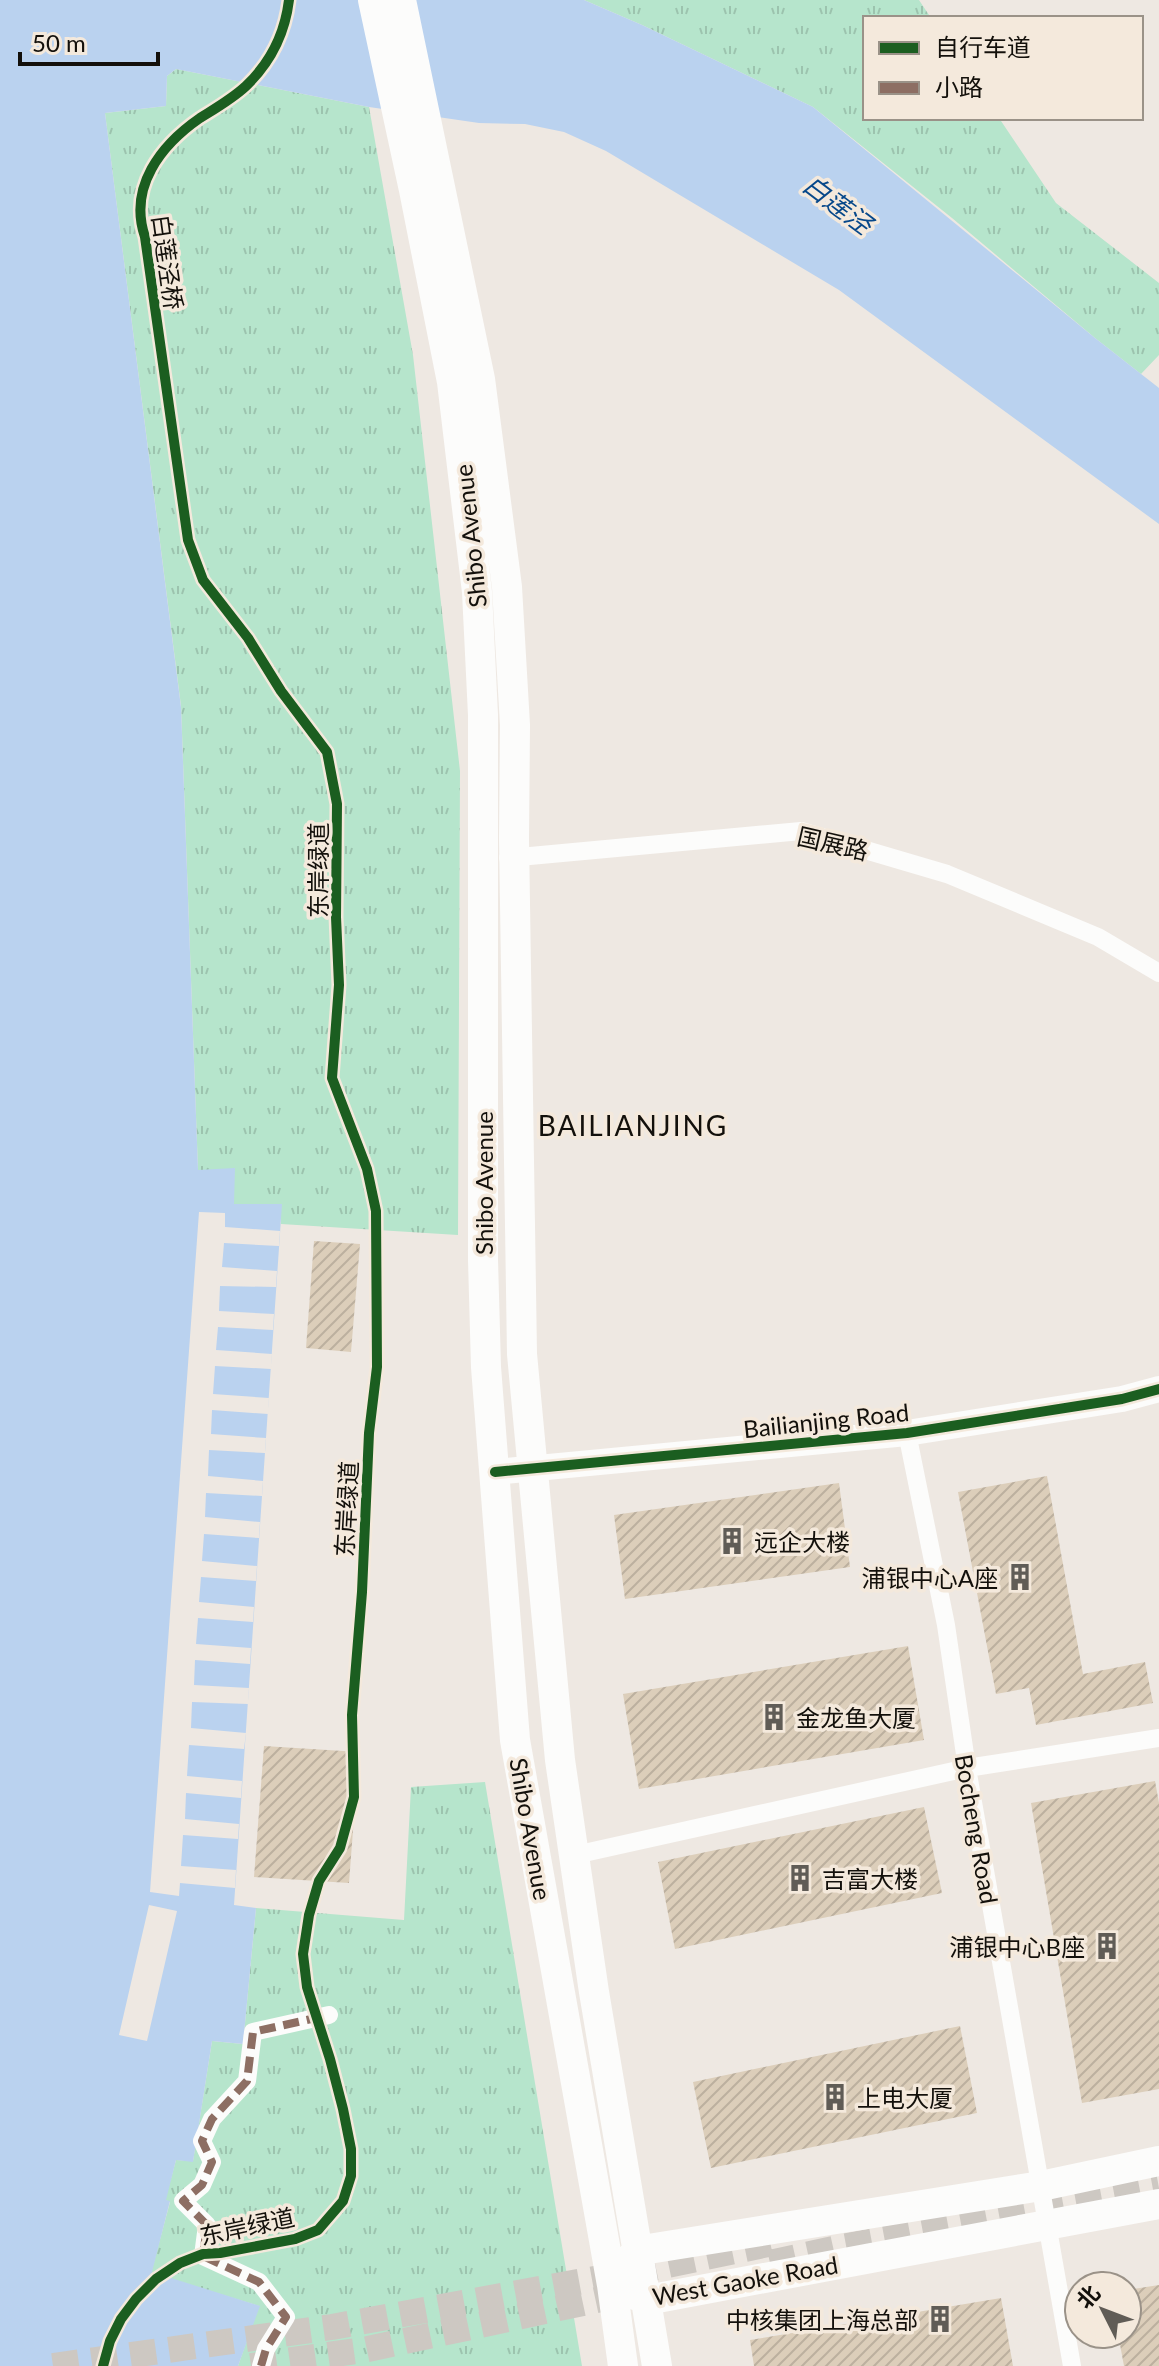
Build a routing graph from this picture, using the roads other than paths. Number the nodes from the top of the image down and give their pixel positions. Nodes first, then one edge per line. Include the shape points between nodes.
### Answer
1 (373, 0) edge
2 (401, 0) edge
3 (466, 381) junction
4 (483, 855) junction
5 (515, 858) junction
6 (1159, 973) edge
7 (1159, 1389) edge
8 (907, 1433) junction
9 (532, 1468) junction
10 (495, 1472) junction
11 (1159, 1738) edge
12 (967, 1768) junction
13 (575, 1855) junction
14 (329, 2015) dead end
15 (1159, 2161) edge
16 (1041, 2186) junction
17 (1159, 2204) edge
18 (1049, 2224) junction
19 (636, 2251) junction
20 (612, 2285) junction
21 (647, 2300) junction
22 (261, 2366) edge
23 (623, 2366) edge
24 (657, 2366) edge
25 (1072, 2366) edge

1 - 3 main road, Shibo Avenue via 414,190
2 - 3 main road, Shibo Avenue
3 - 4 main road, Shibo Avenue via 483,715
3 - 5 main road, Shibo Avenue via 507,587
4 - 5 street, 国展路
4 - 10 main road, Shibo Avenue via 483,1260
5 - 6 street, 国展路 via 801,831 947,874 1098,937
5 - 9 main road, Shibo Avenue via 522,1354
7 - 8 street, Bailianjing Road
8 - 9 street, Bailianjing Road
8 - 12 street, Bocheng Road via 946,1625
9 - 10 street, Bailianjing Road
9 - 13 main road, Shibo Avenue via 560,1760
10 - 20 main road, Shibo Avenue via 515,1740
11 - 12 street
12 - 13 street
12 - 16 street, Bocheng Road
13 - 19 main road, Shibo Avenue
14 - 22 street via 253,2032 247,2081 212,2119 202,2141 212,2162 202,2185 183,2201 207,2225 203,2256 259,2282 286,2317
15 - 16 main road, West Gaoke Road
16 - 18 street, Bocheng Road
16 - 19 main road, West Gaoke Road
17 - 18 main road, West Gaoke Road
18 - 21 main road, West Gaoke Road
18 - 25 street, Bocheng Road
19 - 20 main road, West Gaoke Road
19 - 21 main road, Shibo Avenue
20 - 21 main road, West Gaoke Road
20 - 23 main road, Shibo Avenue
21 - 24 main road, Shibo Avenue

